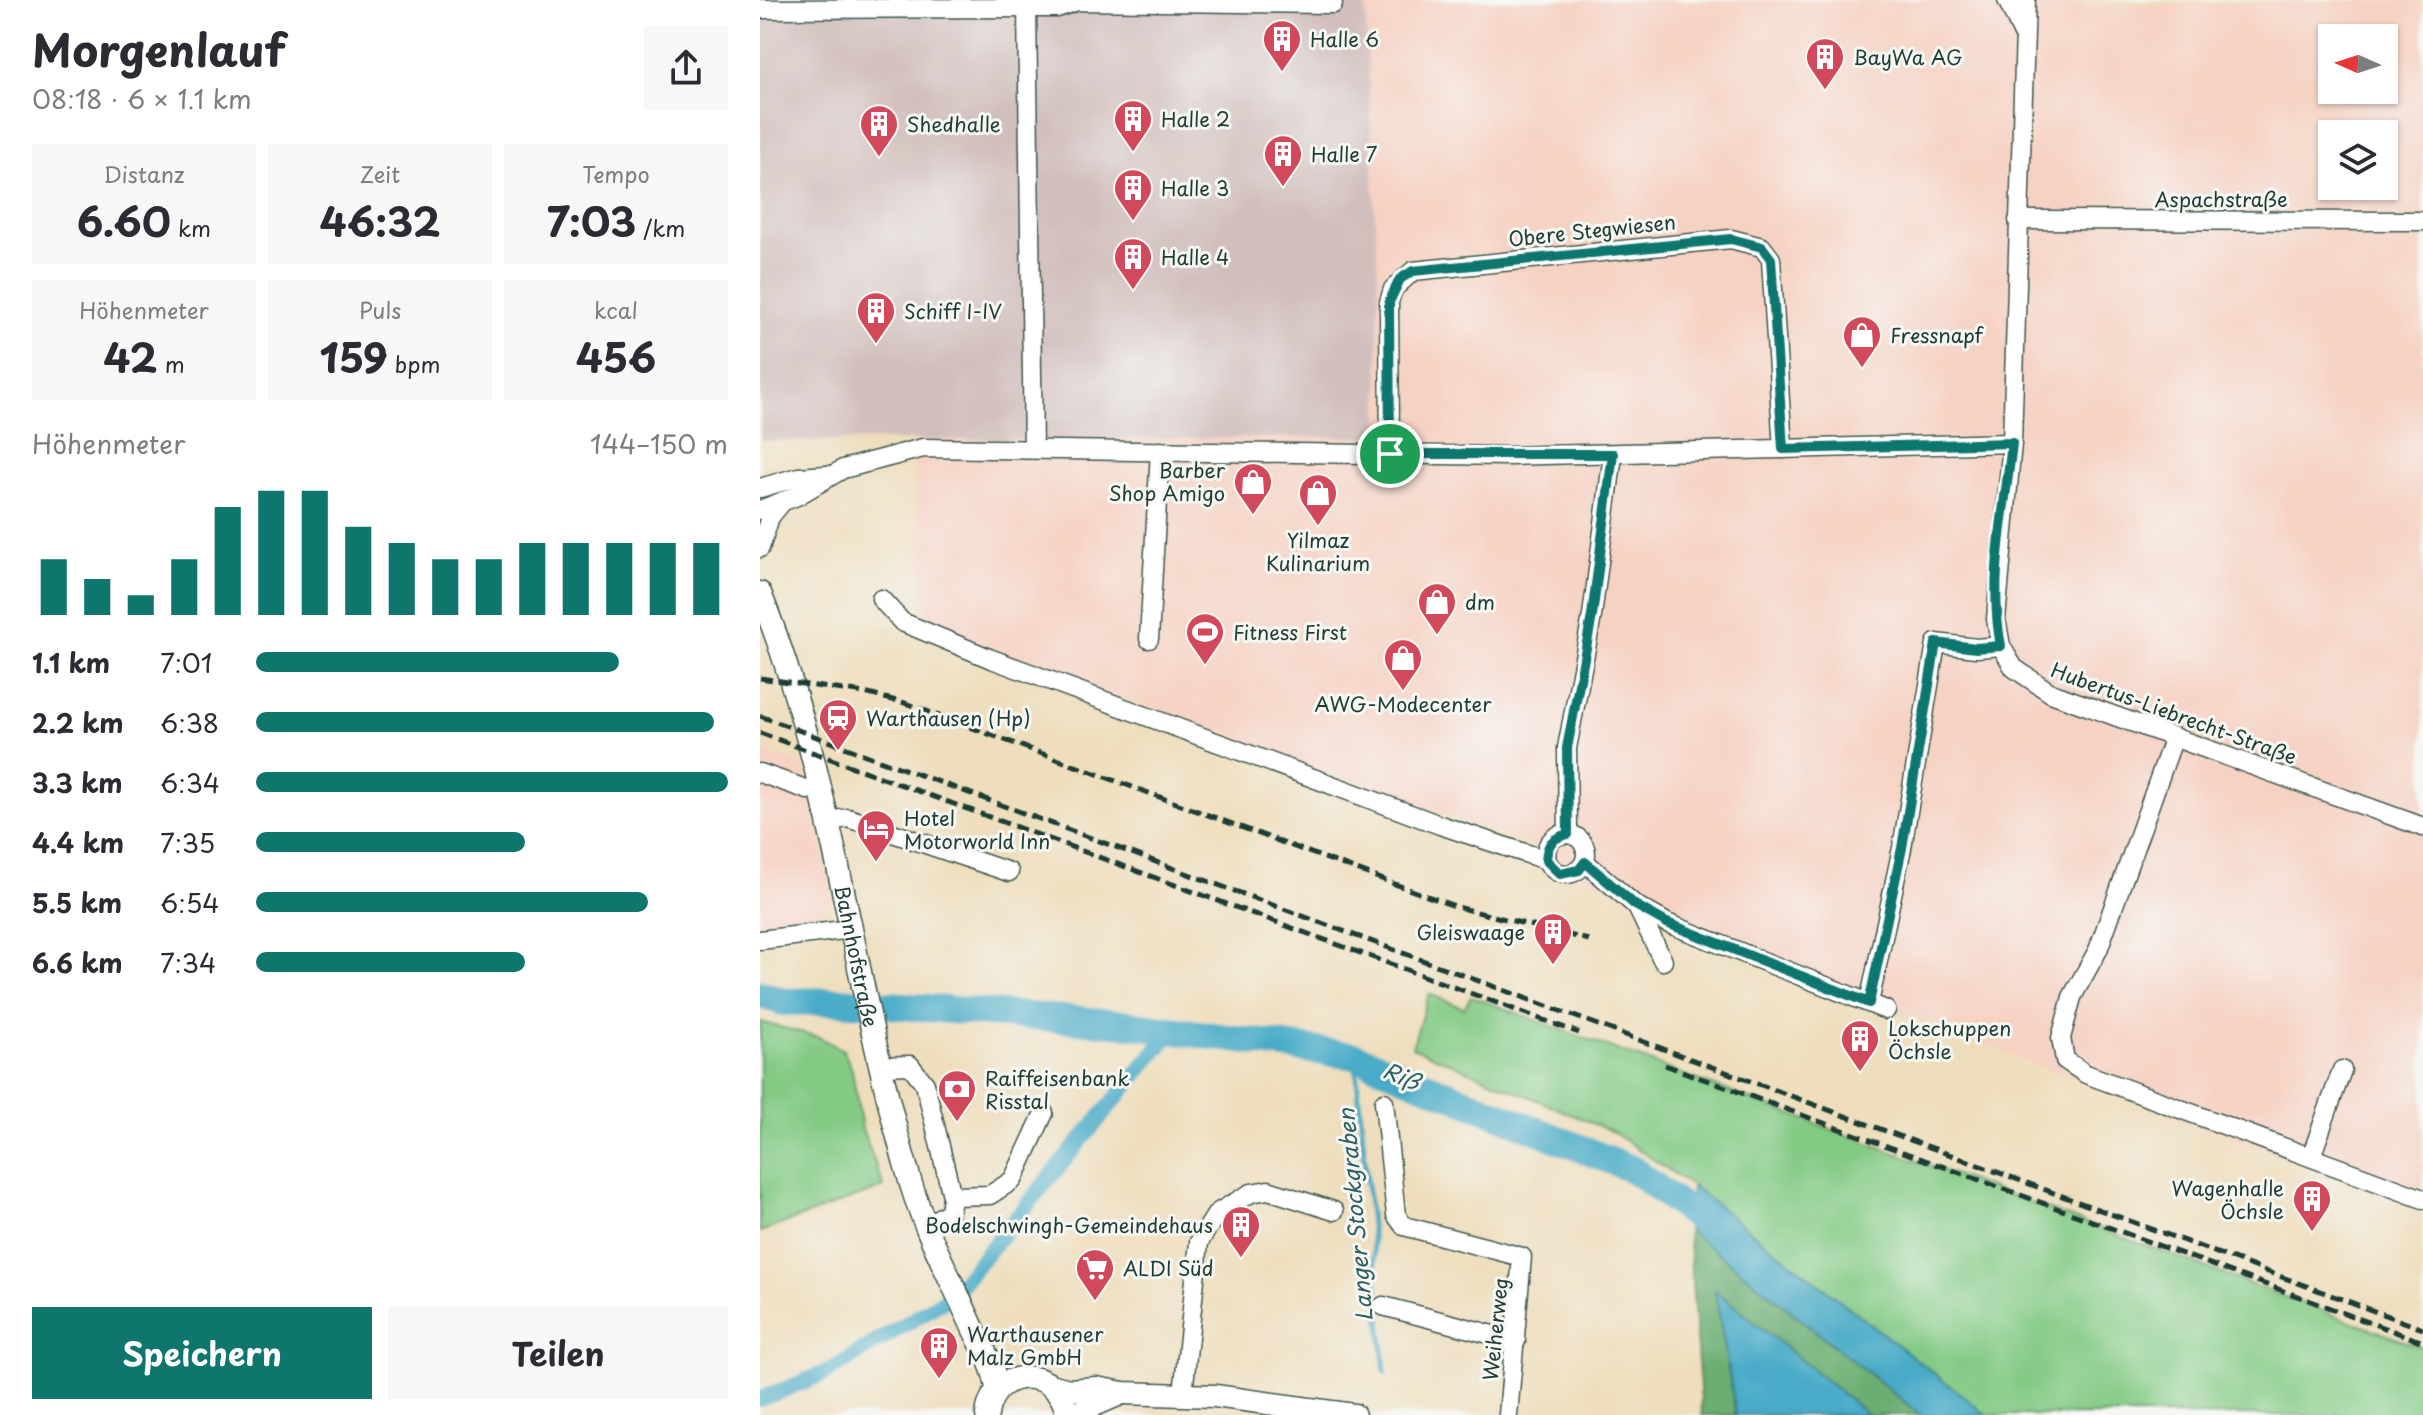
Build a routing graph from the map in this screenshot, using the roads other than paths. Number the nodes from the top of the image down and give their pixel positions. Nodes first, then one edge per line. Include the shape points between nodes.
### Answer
1 (2007, 0) edge
2 (2026, 0) edge
3 (1333, 4) dead end
4 (1027, 8) junction
5 (760, 9) edge
6 (2025, 39) junction
7 (2018, 220) junction
8 (2423, 221) edge
9 (2012, 443) junction
10 (1033, 449) junction
11 (1783, 449) junction
12 (1160, 451) junction
13 (1390, 454) junction
14 (1613, 454) junction
15 (829, 474) junction
16 (760, 488) edge
17 (783, 501) junction
18 (760, 510) edge
19 (760, 548) edge
20 (760, 593) edge
21 (881, 599) dead end
22 (1149, 639) dead end
23 (2001, 646) junction
24 (2174, 737) junction
25 (760, 773) edge
26 (814, 788) junction
27 (829, 821) junction
28 (2423, 827) edge
29 (1568, 834) junction
30 (1546, 860) junction
31 (1585, 862) junction
32 (1009, 872) dead end
33 (1635, 905) junction
34 (852, 929) junction
35 (760, 940) edge
36 (1663, 961) dead end
37 (882, 1066) junction
38 (2342, 1070) dead end
39 (1384, 1102) dead end
40 (1044, 1113) dead end
41 (2311, 1157) junction
42 (952, 1196) junction
43 (2423, 1199) edge
44 (1334, 1211) dead end
45 (926, 1225) junction
46 (962, 1303) junction
47 (1383, 1306) dead end
48 (1516, 1341) junction
49 (1025, 1376) junction
50 (1054, 1386) junction
51 (1123, 1393) junction
52 (1183, 1394) junction
53 (987, 1407) edge
54 (1070, 1415) edge
55 (1354, 1415) edge
56 (1508, 1415) edge

1 - 6 street
2 - 6 street
3 - 4 street via 1077,1 1057,8
4 - 5 street
4 - 10 street
6 - 7 street
7 - 8 street, Aspachstraße
7 - 9 street
9 - 11 street
9 - 23 street via 1996,584
10 - 12 street
10 - 15 street via 923,448
11 - 13 street, Obere Stegwiesen via 1771,259 1762,247 1731,239 1413,271 1400,279 1389,302
11 - 14 street
12 - 13 street
12 - 22 street
13 - 14 street
14 - 29 street via 1592,616 1567,748
15 - 16 street
15 - 17 street
17 - 18 street
17 - 19 street via 770,517
20 - 26 main road, Bahnhofstraße via 793,683
21 - 30 street via 902,622 989,658
23 - 24 street, Hubertus-Liebrecht-Straße via 2014,668 2051,693
23 - 33 street via 1936,643 1877,1006 1667,923
24 - 28 street, Hubertus-Liebrecht-Straße
24 - 41 street via 2098,950 2072,997 2061,1038 2065,1060 2086,1074
25 - 26 street
26 - 27 main road, Bahnhofstraße
27 - 32 street via 848,818
27 - 34 main road, Bahnhofstraße
29 - 30 street via 1555,837
29 - 31 street via 1584,844
30 - 31 street via 1560,874 1579,870
31 - 33 street
33 - 36 street
34 - 35 street
34 - 37 main road, Bahnhofstraße
37 - 42 street via 910,1065 925,1084
37 - 45 main road, Bahnhofstraße
38 - 41 street
39 - 48 street, Weiherweg via 1396,1215 1404,1226 1522,1257
40 - 42 street via 1013,1180 990,1195
41 - 43 street
42 - 45 street via 950,1212
44 - 52 street via 1268,1190 1251,1193 1217,1213 1199,1242
45 - 46 main road, Bahnhofstraße
46 - 49 main road, Bahnhofstraße
46 - 53 main road, Bahnhofstraße via 993,1367
47 - 48 street
48 - 56 street, Weiherweg
49 - 50 main road
49 - 53 main road via 1005,1383
50 - 51 main road
50 - 54 main road
51 - 52 main road
51 - 54 main road
52 - 55 main road

